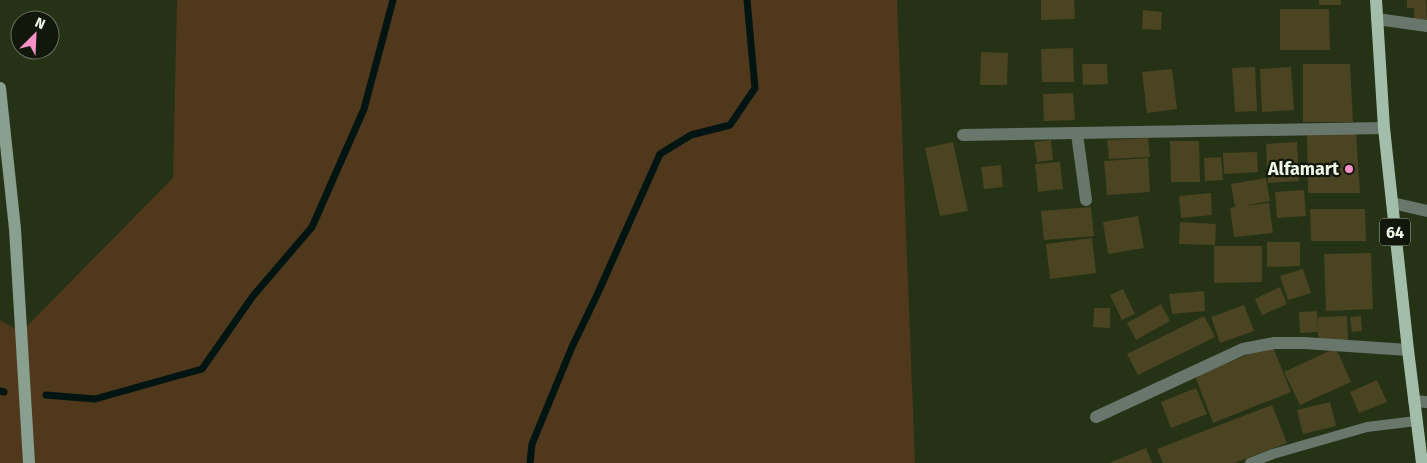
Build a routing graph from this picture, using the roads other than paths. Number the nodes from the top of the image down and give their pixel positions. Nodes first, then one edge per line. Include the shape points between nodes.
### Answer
1 (1376, 0) edge
2 (1377, 19) junction
3 (1427, 26) edge
4 (0, 88) edge
5 (1384, 128) junction
6 (2, 132) edge
7 (1077, 134) junction
8 (963, 135) dead end
9 (1086, 200) dead end
10 (1392, 203) junction
11 (1427, 211) edge
12 (1408, 350) junction
13 (1420, 402) edge
14 (1096, 417) dead end
15 (1416, 421) junction
16 (29, 463) edge
17 (1250, 463) edge
18 (1422, 463) edge

1 - 2 main road, 64
2 - 3 street
2 - 5 main road, 64
4 - 6 main road
5 - 7 street
5 - 10 main road, 64
6 - 16 main road via 15,229
7 - 8 street
7 - 9 street
10 - 11 street
10 - 12 main road, 64
12 - 13 main road, 64
12 - 14 street via 1289,343 1243,349
13 - 15 main road, 64
15 - 17 lane via 1367,427
15 - 18 main road, 64

